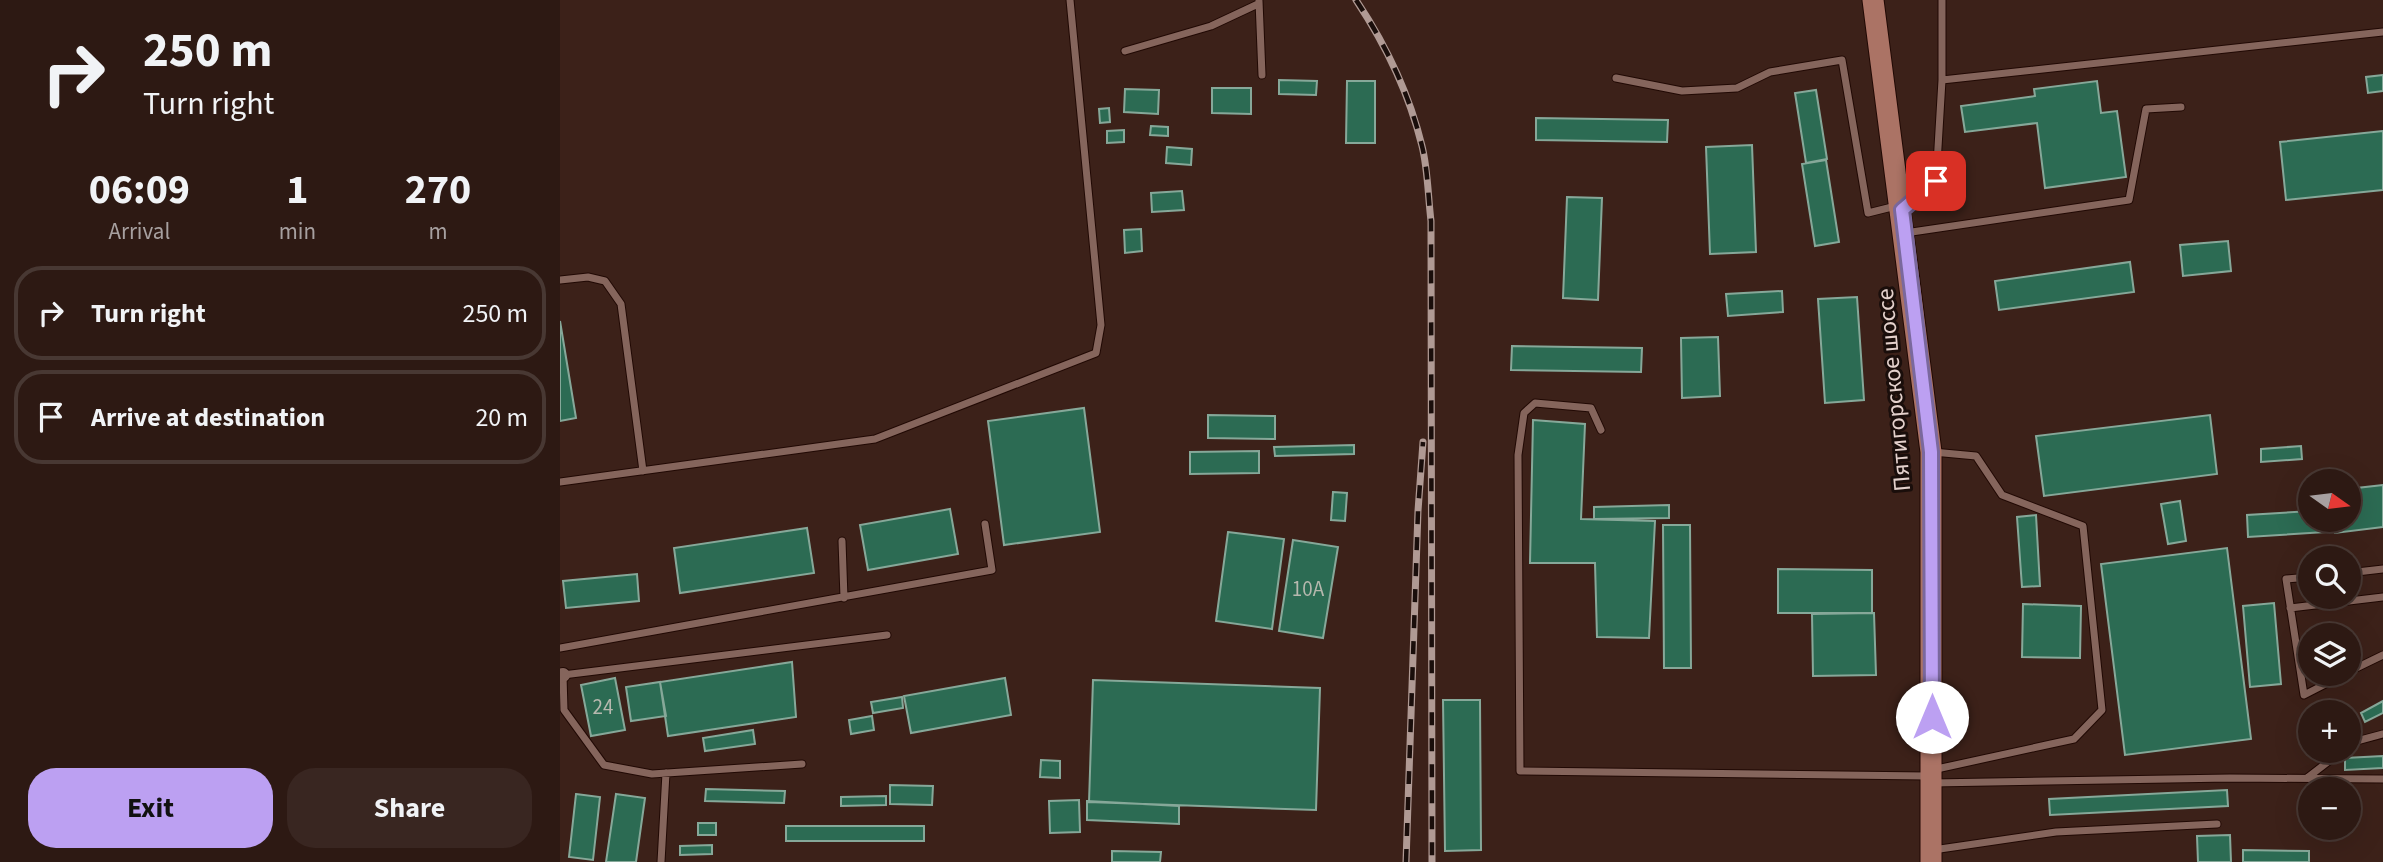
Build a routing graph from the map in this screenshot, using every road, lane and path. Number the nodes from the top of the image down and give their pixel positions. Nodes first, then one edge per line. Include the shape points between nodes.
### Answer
1 (1070, 0) edge
2 (1873, 0) edge
3 (1942, 0) edge
4 (1258, 2) edge
5 (2383, 32) edge
6 (1125, 51) dead end
7 (1262, 75) dead end
8 (1616, 78) dead end
9 (1942, 80) junction
10 (2180, 107) dead end
11 (1901, 208) junction
12 (1904, 234) junction
13 (560, 280) edge
14 (1601, 430) dead end
15 (1931, 452) junction
16 (643, 471) junction
17 (560, 482) edge
18 (985, 524) dead end
19 (842, 541) dead end
20 (2383, 569) edge
21 (2361, 572) edge
22 (2298, 578) edge
23 (2383, 597) edge
24 (844, 598) junction
25 (2290, 608) junction
26 (887, 635) dead end
27 (560, 648) edge
28 (2383, 655) edge
29 (2298, 658) edge
30 (2361, 666) edge
31 (561, 675) edge
32 (2303, 686) edge
33 (2322, 686) edge
34 (2383, 734) edge
35 (2361, 740) edge
36 (2327, 763) edge
37 (802, 764) dead end
38 (666, 773) junction
39 (1932, 776) junction
40 (2309, 777) edge
41 (2298, 779) edge
42 (2361, 779) edge
43 (2383, 779) edge
44 (2217, 824) dead end
45 (1931, 856) edge
46 (661, 862) edge

1 - 16 lane via 1101,325 1096,353 875,439
2 - 11 main road, Пятигорское шоссе
3 - 9 lane
4 - 6 lane via 1211,26
4 - 7 lane
5 - 9 lane
8 - 11 lane via 1682,91 1737,88 1770,72 1842,60 1868,213
9 - 11 lane via 1936,181
10 - 12 lane via 2146,109 2129,200
11 - 12 main road, Пятигорское шоссе
12 - 15 main road, Пятигорское шоссе
13 - 16 lane via 588,277 605,281 621,304
14 - 39 lane via 1591,408 1535,403 1524,413 1518,455 1520,771
15 - 39 main road, Пятигорское шоссе
15 - 39 lane via 1976,456 2002,495 2083,526 2102,710 2074,739
16 - 17 lane
18 - 24 lane via 992,570
19 - 24 lane
20 - 21 lane
22 - 25 lane via 2286,579
23 - 25 lane
24 - 27 lane
25 - 29 lane
26 - 31 lane
28 - 30 lane
31 - 38 lane via 564,710 604,765
32 - 33 lane via 2304,695
34 - 35 lane
36 - 40 lane
37 - 38 lane
38 - 46 lane
39 - 41 lane
39 - 45 main road, Пятигорское шоссе
42 - 43 lane
44 - 45 lane via 2056,832

